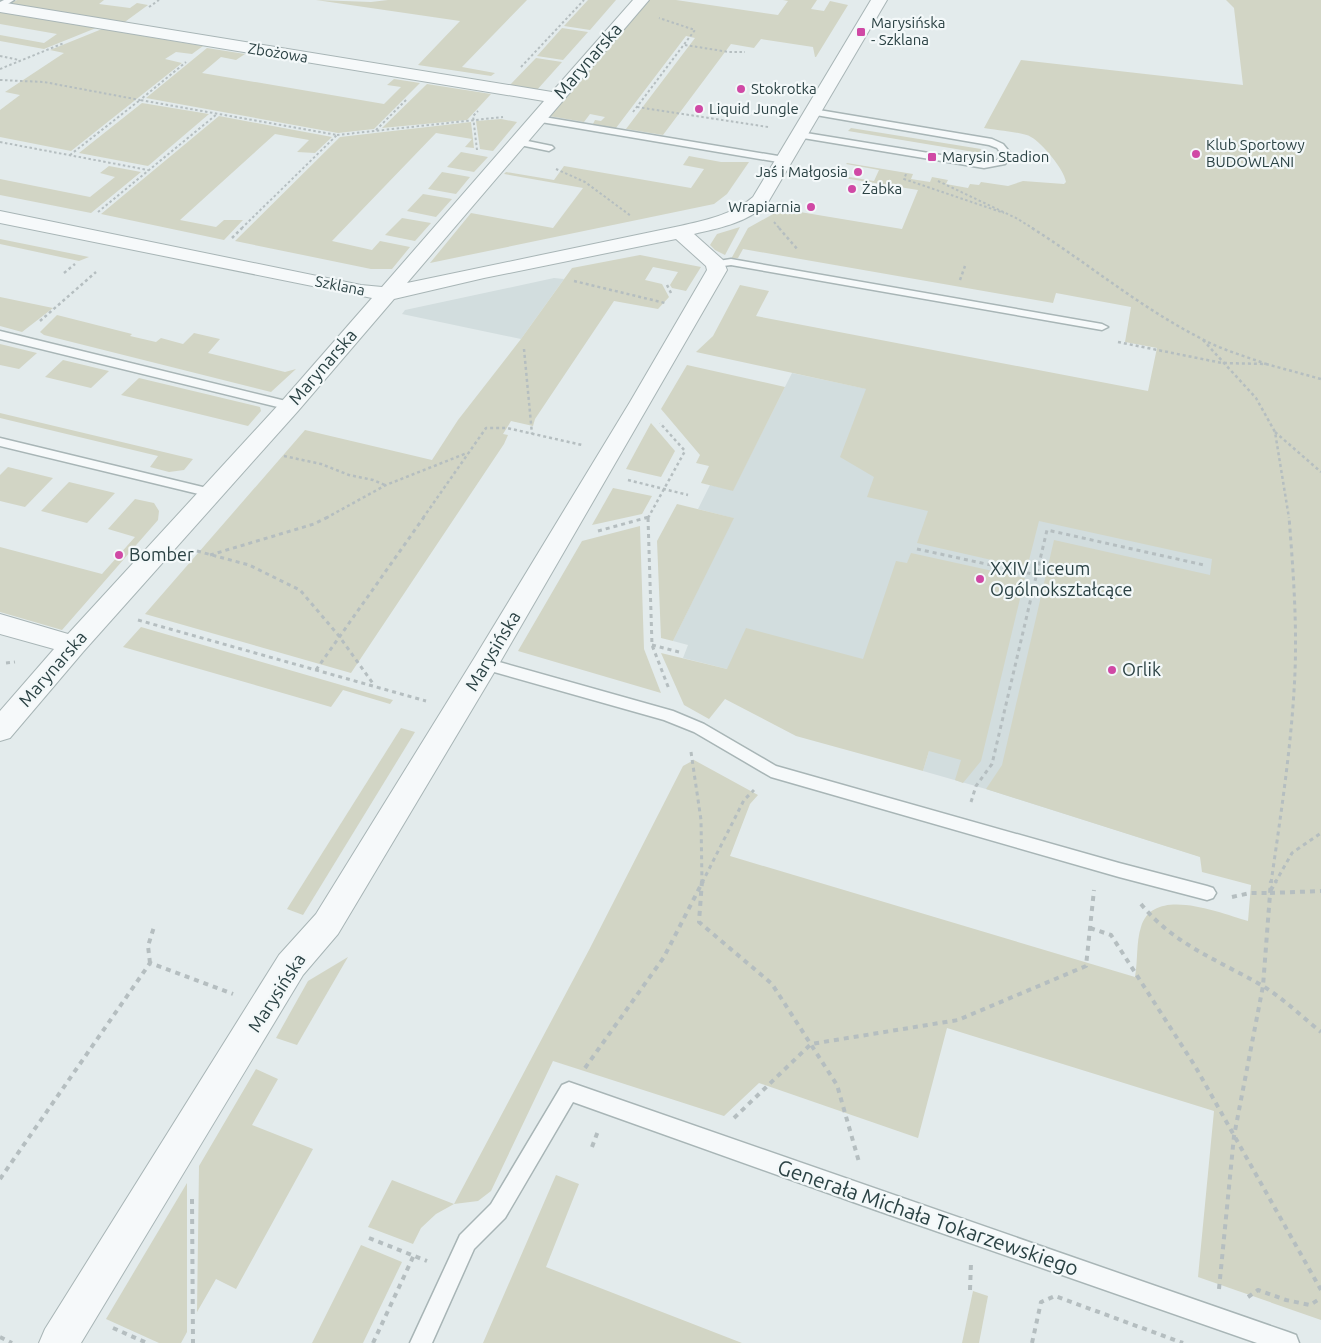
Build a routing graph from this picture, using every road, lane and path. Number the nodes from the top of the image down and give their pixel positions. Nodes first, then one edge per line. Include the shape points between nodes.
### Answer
1 (10, 0) edge
2 (584, 0) edge
3 (879, 0) edge
4 (637, 5) edge
5 (0, 6) edge
6 (109, 25) junction
7 (212, 42) junction
8 (685, 45) junction
9 (745, 52) dead end
10 (0, 56) edge
11 (21, 60) junction
12 (0, 69) edge
13 (428, 77) junction
14 (0, 80) edge
15 (500, 89) junction
16 (555, 98) junction
17 (140, 100) junction
18 (637, 107) junction
19 (813, 112) junction
20 (217, 114) junction
21 (538, 119) junction
22 (474, 120) junction
23 (768, 127) dead end
24 (375, 131) junction
25 (618, 132) junction
26 (800, 134) junction
27 (337, 135) junction
28 (0, 142) edge
29 (518, 142) junction
30 (550, 148) dead end
31 (485, 153) dead end
32 (70, 155) junction
33 (784, 160) junction
34 (553, 168) dead end
35 (148, 170) junction
36 (907, 171) dead end
37 (936, 178) dead end
38 (0, 217) edge
39 (632, 217) dead end
40 (1016, 218) junction
41 (74, 232) junction
42 (680, 232) junction
43 (210, 259) junction
44 (75, 264) dead end
45 (716, 264) junction
46 (96, 272) dead end
47 (64, 273) dead end
48 (566, 279) dead end
49 (388, 294) junction
50 (694, 309) junction
51 (1102, 327) dead end
52 (0, 334) edge
53 (19, 339) junction
54 (1203, 340) junction
55 (1120, 343) dead end
56 (524, 349) dead end
57 (1222, 363) junction
58 (1266, 364) junction
59 (1321, 379) edge
60 (641, 402) junction
61 (290, 406) junction
62 (1275, 432) junction
63 (532, 434) junction
64 (0, 442) edge
65 (467, 453) junction
66 (282, 456) dead end
67 (605, 463) junction
68 (1321, 472) edge
69 (386, 485) junction
70 (664, 489) junction
71 (211, 493) junction
72 (688, 494) dead end
73 (648, 518) junction
74 (559, 540) junction
75 (917, 549) dead end
76 (192, 550) dead end
77 (210, 555) junction
78 (1204, 565) dead end
79 (1037, 575) junction
80 (133, 619) dead end
81 (0, 624) edge
82 (339, 636) junction
83 (73, 645) junction
84 (652, 645) junction
85 (679, 652) dead end
86 (485, 664) junction
87 (316, 670) junction
88 (375, 686) junction
89 (458, 710) junction
90 (668, 714) junction
91 (0, 730) edge
92 (699, 753) dead end
93 (757, 787) dead end
94 (964, 826) junction
95 (1321, 832) edge
96 (1119, 870) junction
97 (702, 884) junction
98 (1092, 886) dead end
99 (1321, 891) edge
100 (1207, 893) joint
101 (1269, 893) junction
102 (154, 927) dead end
103 (1090, 928) junction
104 (150, 963) junction
105 (1263, 986) junction
106 (241, 997) dead end
107 (1321, 1032) edge
108 (811, 1044) junction
109 (569, 1090) junction
110 (1234, 1136) junction
111 (712, 1142) junction
112 (0, 1179) edge
113 (192, 1197) dead end
114 (870, 1198) junction
115 (369, 1238) dead end
116 (414, 1256) junction
117 (454, 1272) junction
118 (1321, 1290) edge
119 (1321, 1298) edge
120 (1216, 1319) junction
121 (112, 1327) dead end
122 (0, 1337) edge
123 (12, 1343) edge
124 (59, 1343) edge
125 (146, 1343) edge
126 (193, 1343) edge
127 (373, 1343) edge
128 (421, 1343) edge
129 (1032, 1343) edge
130 (1183, 1343) edge
131 (1288, 1343) edge

1 - 5 lane
2 - 15 path
3 - 19 street
4 - 8 path via 695,30
4 - 16 street, Marynarska
5 - 6 street, Zbożowa
6 - 7 street, Zbożowa
6 - 11 path
7 - 13 street, Zbożowa
7 - 17 path
8 - 9 path
8 - 18 path
10 - 11 path
11 - 12 path
13 - 15 street, Zbożowa
13 - 24 path
14 - 17 path via 44,82
15 - 16 street, Zbożowa
15 - 22 path via 473,116
16 - 21 street, Marynarska
17 - 20 path
17 - 32 path
18 - 23 path
18 - 25 path
19 - 26 street
19 - 26 lane via 980,140 1000,146 1006,155 1001,162 984,165
20 - 27 path
20 - 35 path
21 - 22 path via 517,115
21 - 25 lane
21 - 29 street, Marynarska
22 - 24 path
22 - 31 path via 477,151
24 - 27 path
25 - 33 lane
26 - 33 street
27 - 43 path
28 - 32 path
29 - 30 lane
29 - 49 street, Marynarska
32 - 35 path
33 - 42 street via 760,200 750,208 724,221
34 - 39 path via 585,182
35 - 41 path
36 - 40 path via 904,179
37 - 40 path via 946,186
38 - 41 street, Szklana
40 - 54 path
41 - 43 street, Szklana
42 - 45 street
42 - 49 street, Szklana
43 - 49 street, Szklana
44 - 47 path
45 - 50 street, Marysińska via 717,270
45 - 51 lane via 731,262
46 - 53 path
48 - 50 path via 627,296
49 - 61 street, Marynarska
50 - 60 street, Marysińska
52 - 53 lane
53 - 61 lane
54 - 57 path
54 - 58 path
55 - 57 path
56 - 63 path
57 - 58 path
57 - 62 path via 1256,398
58 - 59 path
60 - 67 street, Marysińska
60 - 70 path via 685,451
61 - 71 street, Marynarska
62 - 68 path
62 - 101 path via 1288,507 1295,599 1295,671 1287,772
63 - 65 path via 506,428 486,428
63 - 67 path
64 - 71 lane
65 - 69 path
65 - 82 path
66 - 69 path via 321,464
67 - 70 path
67 - 74 street, Marysińska
69 - 77 path via 314,524
70 - 72 path
70 - 73 path
71 - 83 street, Marynarska
73 - 74 path
73 - 84 path
74 - 86 street, Marysińska
75 - 79 path
76 - 77 path
77 - 82 path via 249,565 300,590
78 - 79 path via 1047,530
79 - 94 path via 992,764 976,786
80 - 87 path
81 - 83 street
82 - 87 path
82 - 88 path
83 - 91 street, Marynarska
84 - 85 path
84 - 90 path via 674,704
86 - 89 street, Marysińska
86 - 90 lane
87 - 88 path
88 - 89 path
89 - 124 street, Marysińska via 327,924 292,965
90 - 94 lane via 699,728 771,771
92 - 97 path via 691,748 701,820
93 - 97 path via 744,800
94 - 96 lane
95 - 101 path via 1292,853
96 - 100 lane
96 - 105 path via 1148,914 1181,941
97 - 108 path via 699,922 772,984
97 - 109 path via 664,957
98 - 103 path via 1095,893
99 - 101 path
100 - 101 path via 1224,898
101 - 105 path
102 - 104 path via 148,946
103 - 108 path via 1086,966 958,1020
103 - 110 path via 1110,935 1195,1066
104 - 106 path
104 - 112 path
105 - 107 path
105 - 110 path
108 - 111 path
108 - 114 path via 837,1086
109 - 111 lane, Generała Michała Tokarzewskiego
109 - 117 lane via 498,1211 467,1242
110 - 118 path
110 - 120 path
111 - 114 lane, Generała Michała Tokarzewskiego
113 - 126 path
114 - 120 lane, Generała Michała Tokarzewskiego
115 - 116 path
116 - 117 path
116 - 127 path
117 - 128 lane
119 - 120 path via 1310,1305 1258,1290
120 - 131 lane, Generała Michała Tokarzewskiego
121 - 125 path
122 - 123 path
129 - 130 path via 1041,1302 1055,1296

